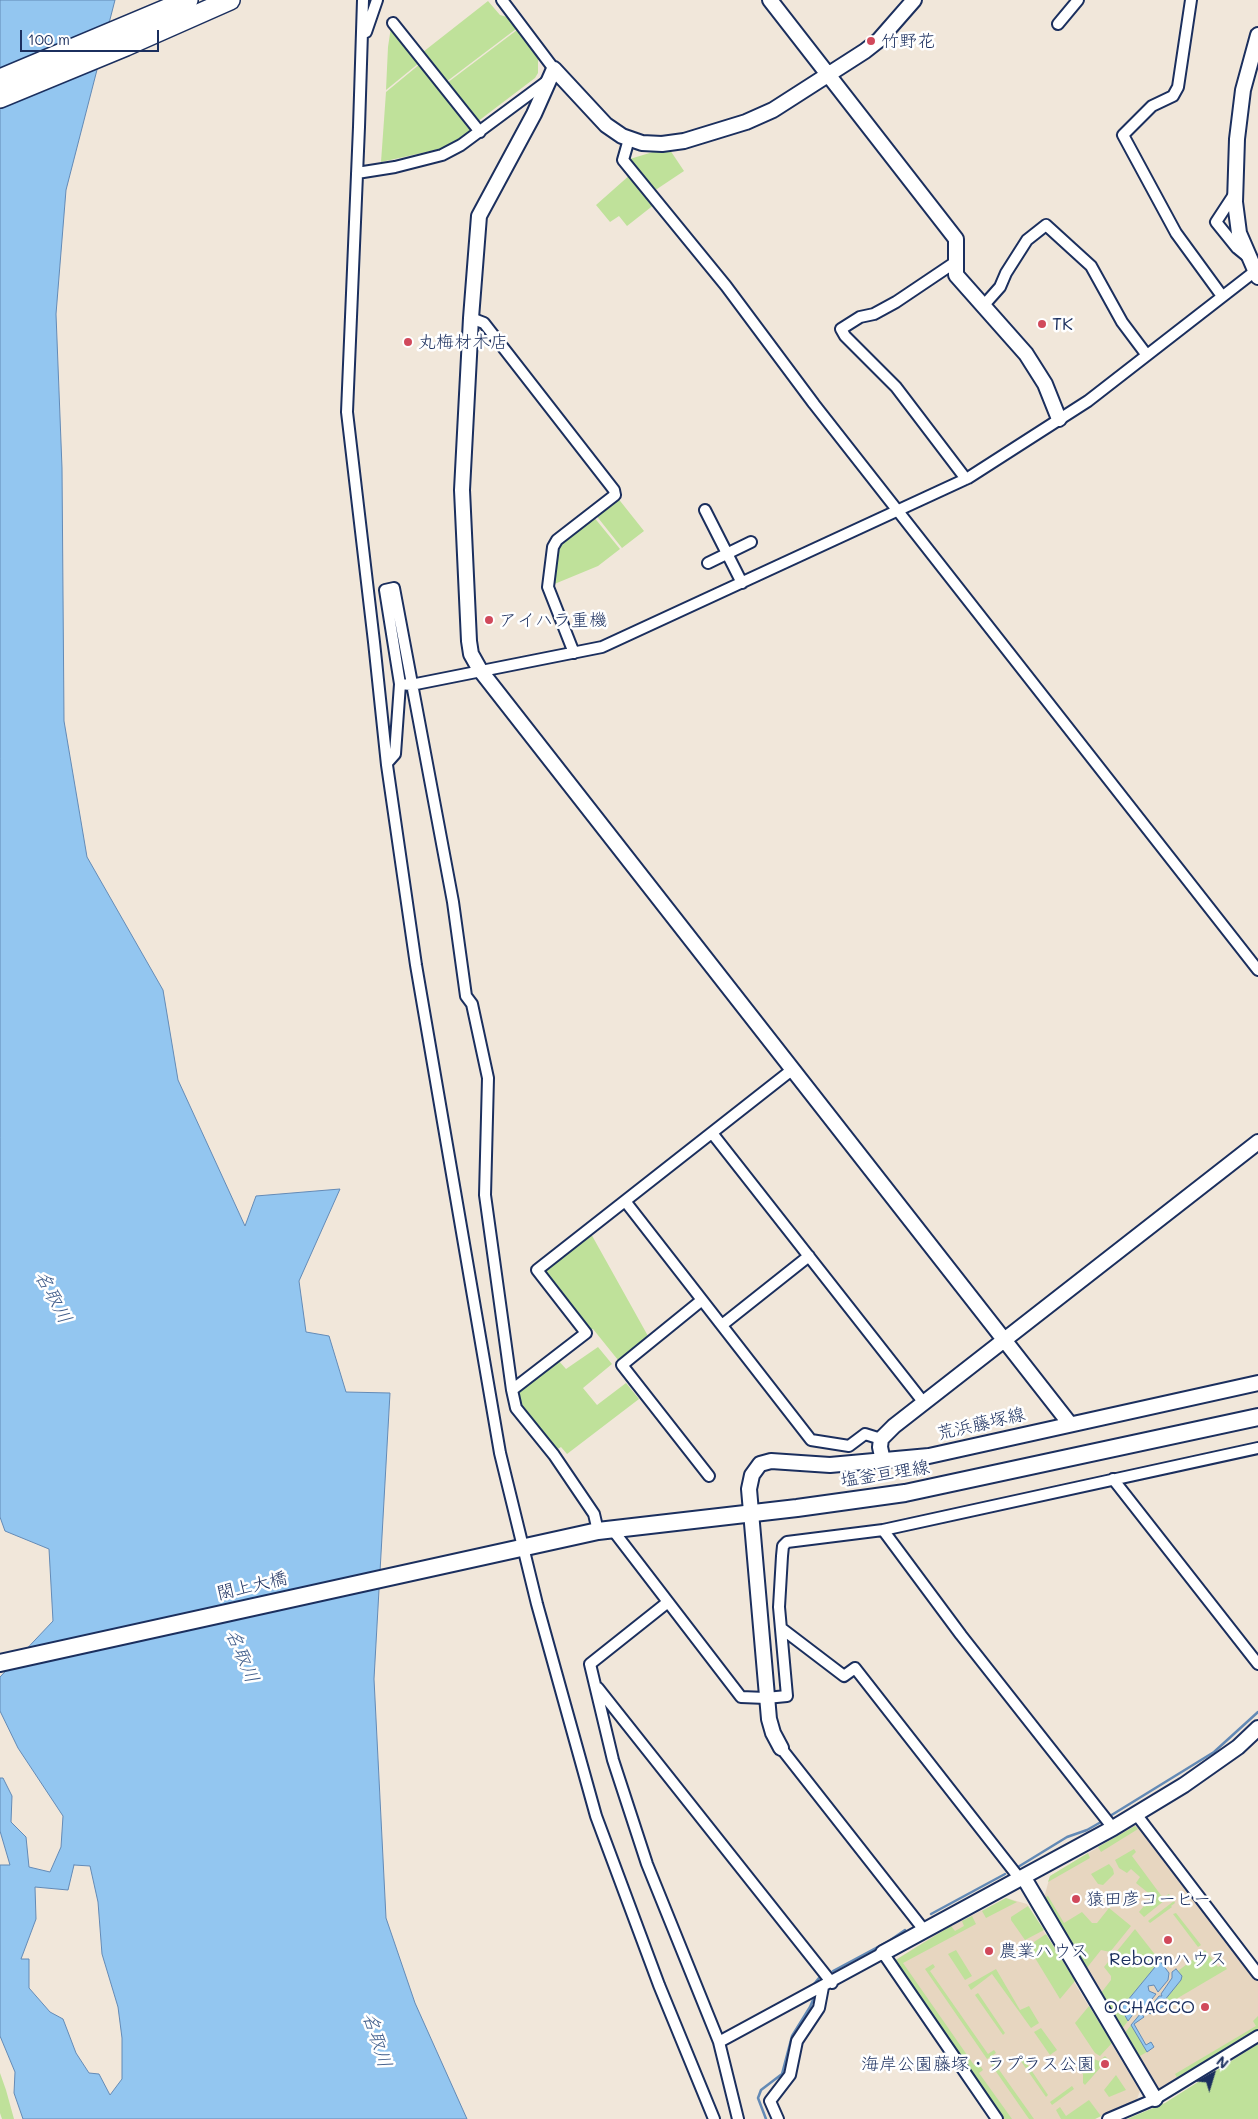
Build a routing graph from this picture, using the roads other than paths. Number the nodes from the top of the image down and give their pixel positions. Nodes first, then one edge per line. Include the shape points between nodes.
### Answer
1 (188, 0) edge
2 (230, 0) edge
3 (363, 0) edge
4 (377, 0) edge
5 (502, 0) edge
6 (770, 0) edge
7 (914, 0) edge
8 (1078, 0) edge
9 (1191, 0) edge
10 (393, 23) dead end
11 (1058, 24) dead end
12 (1258, 35) edge
13 (363, 42) junction
14 (552, 74) junction
15 (828, 75) junction
16 (0, 79) edge
17 (0, 98) edge
18 (480, 132) junction
19 (629, 139) junction
20 (357, 174) junction
21 (1236, 192) junction
22 (1249, 257) junction
23 (954, 263) junction
24 (1257, 273) edge
25 (1222, 296) junction
26 (984, 305) junction
27 (471, 318) junction
28 (1146, 354) junction
29 (1059, 419) junction
30 (966, 479) junction
31 (705, 510) dead end
32 (899, 510) junction
33 (751, 542) dead end
34 (727, 554) junction
35 (708, 563) dead end
36 (742, 583) junction
37 (574, 652) junction
38 (480, 670) junction
39 (400, 684) junction
40 (411, 685) junction
41 (386, 764) junction
42 (1258, 970) edge
43 (793, 1069) junction
44 (712, 1133) junction
45 (1258, 1142) edge
46 (625, 1201) junction
47 (809, 1256) junction
48 (702, 1300) junction
49 (722, 1325) junction
50 (1004, 1340) junction
51 (1258, 1382) edge
52 (512, 1390) junction
53 (924, 1403) junction
54 (1258, 1416) edge
55 (1070, 1424) junction
56 (881, 1439) junction
57 (1258, 1448) edge
58 (883, 1461) junction
59 (709, 1476) dead end
60 (1113, 1479) junction
61 (752, 1512) junction
62 (605, 1530) junction
63 (883, 1530) junction
64 (518, 1547) junction
65 (668, 1602) junction
66 (781, 1628) junction
67 (0, 1663) edge
68 (1258, 1664) edge
69 (595, 1684) junction
70 (766, 1698) junction
71 (1258, 1728) edge
72 (781, 1748) joint
73 (1136, 1814) junction
74 (1112, 1828) junction
75 (1022, 1878) junction
76 (924, 1930) junction
77 (883, 1954) junction
78 (1258, 1974) edge
79 (828, 1985) junction
80 (1258, 2036) edge
81 (719, 2042) junction
82 (1155, 2099) junction
83 (714, 2119) edge
84 (738, 2119) edge
85 (778, 2119) edge
86 (997, 2119) edge
87 (1108, 2119) edge

1 - 16 highway
2 - 17 highway
3 - 13 street
4 - 13 street
5 - 14 street
6 - 15 street
7 - 15 street via 879,40
8 - 11 street
9 - 25 street via 1178,87 1173,96 1152,106 1123,134 1176,233
10 - 18 street
12 - 21 street via 1243,90 1237,139
13 - 20 street
14 - 18 street
14 - 19 street via 606,126
14 - 27 street via 479,216
15 - 19 street via 773,110 707,135 662,144
15 - 23 street via 956,239
18 - 20 street via 442,155
19 - 32 street via 623,160 726,286
20 - 41 street via 347,412
21 - 22 street via 1239,233
21 - 22 street via 1216,222 1237,248
22 - 24 street
23 - 26 street via 956,275
23 - 30 street via 896,302 841,329 896,388
24 - 25 street
25 - 28 street
26 - 28 street via 1000,288 1006,272 1027,240 1046,225 1092,266 1122,322
26 - 29 street via 1026,354 1045,384
27 - 37 street via 484,323 614,490 615,495 557,540 554,547 548,587
27 - 38 street via 462,490 469,641 471,654
28 - 29 street via 1088,401
29 - 30 street
30 - 32 street
31 - 34 street
32 - 36 street
32 - 42 street
33 - 34 street
34 - 35 street
34 - 36 street
36 - 37 street via 602,647
37 - 38 street
38 - 40 street
38 - 43 street
39 - 40 street
39 - 40 street via 385,590 394,588
39 - 41 street via 394,754
40 - 52 street via 453,902 466,996 472,1004 488,1078 485,1195
41 - 64 street via 416,964
43 - 44 street
43 - 50 street
44 - 46 street
44 - 47 street
45 - 50 street
46 - 48 street
46 - 52 street via 536,1270 586,1333
47 - 49 street
47 - 53 street
48 - 49 street
48 - 59 street via 622,1365
49 - 56 street via 811,1440 849,1446 865,1434
50 - 53 street
50 - 55 street
51 - 55 street, 荒浜藤塚線
52 - 62 street via 516,1408 554,1455
53 - 56 street
54 - 61 main road, 塩釜亘理線 via 905,1493
55 - 58 street, 荒浜藤塚線 via 928,1456
56 - 58 street
57 - 60 street
58 - 61 street, 荒浜藤塚線 via 830,1465 771,1461 760,1464 752,1475 749,1489
60 - 63 street
60 - 68 street
61 - 62 main road, 塩釜亘理線
61 - 70 street
62 - 64 main road, 塩釜亘理線
62 - 65 street
63 - 66 street via 786,1542 779,1606
63 - 74 street
64 - 67 main road, 閖上大橋
64 - 83 street via 596,1816 659,1985
65 - 69 street via 590,1664
65 - 70 street via 741,1698
66 - 70 street via 787,1696
66 - 75 street via 844,1676 855,1668
69 - 79 street
69 - 81 street via 614,1760 647,1864
70 - 72 street via 773,1734
71 - 73 street via 1216,1764
72 - 76 street
73 - 74 street
73 - 78 street
74 - 75 street
75 - 76 street
75 - 82 street
76 - 77 street
77 - 79 street
77 - 86 street
79 - 81 street
79 - 85 street via 819,2008 797,2041 790,2076 770,2101
80 - 82 street
81 - 84 street
82 - 87 street

